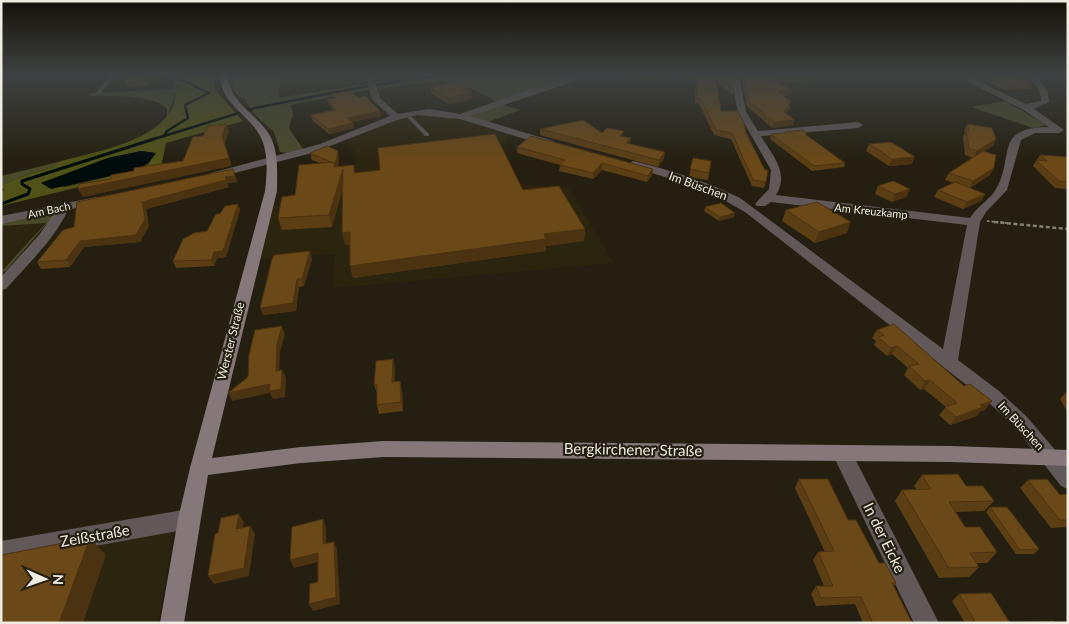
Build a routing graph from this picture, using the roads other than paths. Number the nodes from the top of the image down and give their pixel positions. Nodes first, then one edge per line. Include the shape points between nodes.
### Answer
1 (235, 103) edge
2 (380, 103) edge
3 (499, 103) edge
4 (740, 103) edge
5 (1018, 103) edge
6 (1043, 103) edge
7 (1026, 107) junction
8 (406, 114) junction
9 (464, 115) junction
10 (396, 117) junction
11 (858, 125) dead end
12 (1063, 133) edge
13 (755, 134) junction
14 (428, 135) dead end
15 (561, 146) edge
16 (615, 159) edge
17 (272, 162) junction
18 (207, 177) edge
19 (111, 197) edge
20 (769, 198) junction
21 (63, 208) junction
22 (749, 209) junction
23 (1, 220) edge
24 (975, 221) junction
25 (1, 286) edge
26 (949, 363) junction
27 (842, 453) junction
28 (1058, 457) edge
29 (200, 468) junction
30 (1068, 480) edge
31 (189, 519) junction
32 (1, 552) edge
33 (172, 623) edge
34 (926, 623) edge

1 - 17 main road, Werster Straße via 263,132
2 - 10 street
3 - 9 street
4 - 13 street
5 - 7 street
6 - 7 street
7 - 12 street
8 - 9 street
8 - 10 street
8 - 14 lane
9 - 15 street
10 - 17 street via 346,138
11 - 13 street
12 - 24 street via 1033,130 1017,138 998,197 985,206
13 - 20 street via 777,175 778,180
16 - 22 street, Im Büschen via 709,187 731,196
17 - 18 street
17 - 29 main road, Werster Straße via 271,191
19 - 21 street, Am Bach
20 - 22 street
20 - 24 street, Am Kreuzkamp
21 - 23 street, Am Bach
21 - 25 street via 44,237
22 - 26 street, Im Büschen
24 - 26 street
26 - 28 street, Im Büschen via 993,396
27 - 28 main road, Bergkirchener Straße
27 - 29 main road, Bergkirchener Straße via 384,448
27 - 34 street, In der Eicke
28 - 30 street, Im Büschen
29 - 31 main road, Werster Straße
31 - 32 street, Zeißstraße
31 - 33 main road, Werster Straße

